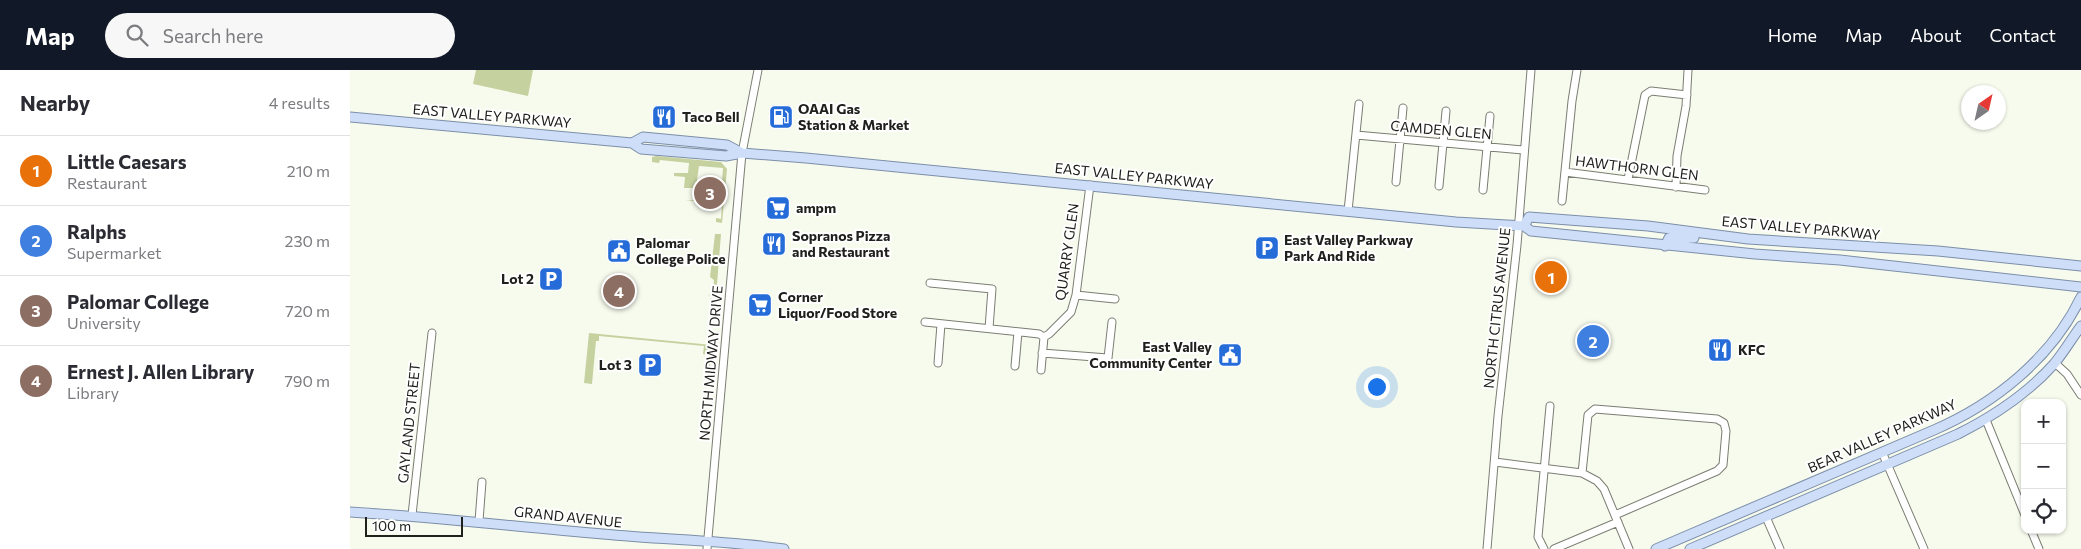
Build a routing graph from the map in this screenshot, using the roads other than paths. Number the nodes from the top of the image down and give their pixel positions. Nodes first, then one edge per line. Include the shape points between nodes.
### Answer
1 (758, 70) edge
2 (1531, 70) edge
3 (1578, 70) edge
4 (1688, 70) edge
5 (1687, 95) junction
6 (1359, 104) dead end
7 (1403, 108) dead end
8 (1446, 111) dead end
9 (350, 116) edge
10 (1490, 116) dead end
11 (1356, 135) junction
12 (1400, 139) junction
13 (1443, 143) junction
14 (1487, 147) junction
15 (1523, 150) junction
16 (742, 153) junction
17 (1565, 172) junction
18 (1628, 179) junction
19 (1396, 182) dead end
20 (1090, 185) junction
21 (1439, 186) dead end
22 (1676, 186) junction
23 (1483, 190) dead end
24 (1705, 190) dead end
25 (1562, 201) dead end
26 (1348, 211) junction
27 (1521, 226) junction
28 (1706, 234) junction
29 (1665, 246) junction
30 (2081, 266) edge
31 (930, 283) dead end
32 (2081, 288) edge
33 (1076, 294) junction
34 (2081, 297) edge
35 (1115, 299) dead end
36 (925, 322) dead end
37 (1112, 322) dead end
38 (941, 324) junction
39 (2081, 326) edge
40 (989, 328) junction
41 (1018, 332) junction
42 (432, 333) dead end
43 (1044, 337) junction
44 (1042, 353) junction
45 (2055, 362) junction
46 (938, 364) dead end
47 (1015, 366) dead end
48 (1041, 370) dead end
49 (2081, 395) edge
50 (1550, 406) dead end
51 (1986, 420) junction
52 (1882, 452) junction
53 (1495, 462) junction
54 (1888, 465) junction
55 (1544, 470) junction
56 (1582, 474) junction
57 (482, 482) dead end
58 (2021, 505) edge
59 (350, 512) edge
60 (412, 515) junction
61 (1766, 517) junction
62 (1616, 518) junction
63 (478, 522) junction
64 (2033, 534) edge
65 (707, 545) edge
66 (784, 549) edge
67 (1487, 549) edge
68 (1544, 549) edge
69 (1554, 549) edge
70 (1629, 549) edge
71 (1656, 549) edge
72 (1690, 549) edge
73 (1780, 549) edge
74 (1924, 549) edge
75 (2039, 549) edge

1 - 16 street, NORTH MIDWAY DRIVE
2 - 15 street, NORTH CITRUS AVENUE
3 - 17 street
4 - 5 street
5 - 18 street via 1651,91 1645,95
5 - 22 street via 1677,156
6 - 11 street
7 - 12 street
8 - 13 street
9 - 16 main road, EAST VALLEY PARKWAY via 632,143 644,137 676,140 727,145
10 - 14 street
11 - 12 street, CAMDEN GLEN
11 - 26 street
12 - 13 street, CAMDEN GLEN
12 - 19 street
13 - 14 street, CAMDEN GLEN
13 - 21 street
14 - 15 street, CAMDEN GLEN
14 - 23 street
15 - 27 street, NORTH CITRUS AVENUE
16 - 20 main road, EAST VALLEY PARKWAY
16 - 65 street, NORTH MIDWAY DRIVE
17 - 18 street, HAWTHORN GLEN
17 - 25 street
18 - 22 street, HAWTHORN GLEN
20 - 26 main road, EAST VALLEY PARKWAY
20 - 33 street, QUARRY GLEN
22 - 24 street, HAWTHORN GLEN
26 - 27 main road, EAST VALLEY PARKWAY
27 - 28 main road, EAST VALLEY PARKWAY via 1529,216
27 - 29 main road, EAST VALLEY PARKWAY via 1531,232
27 - 53 street, NORTH CITRUS AVENUE
28 - 29 main road via 1696,238 1669,238
28 - 30 main road, EAST VALLEY PARKWAY via 1938,251
29 - 32 main road, EAST VALLEY PARKWAY via 1840,260
31 - 40 street via 992,289
33 - 35 street
33 - 43 street, QUARRY GLEN via 1070,312
34 - 52 main road, BEAR VALLEY PARKWAY via 2046,350 2007,386 1957,419
36 - 38 street
37 - 44 street via 1108,358
38 - 40 street
38 - 46 street
39 - 45 main road, BEAR VALLEY PARKWAY
40 - 41 street
41 - 43 street
41 - 47 street
42 - 60 street, GAYLAND STREET
43 - 44 street
44 - 48 street
45 - 49 street
45 - 51 main road, BEAR VALLEY PARKWAY via 2012,403
50 - 55 street
51 - 54 main road, BEAR VALLEY PARKWAY
51 - 58 street
52 - 54 street
52 - 71 main road, BEAR VALLEY PARKWAY
53 - 55 street
53 - 67 street, NORTH CITRUS AVENUE
54 - 61 main road, BEAR VALLEY PARKWAY
54 - 74 street
55 - 56 street
55 - 68 street via 1538,537
56 - 62 street via 1604,489
56 - 62 street via 1588,415 1595,409 1717,419 1724,423 1723,465 1717,471
57 - 63 street
59 - 60 main road, GRAND AVENUE
60 - 63 main road, GRAND AVENUE
61 - 72 main road, BEAR VALLEY PARKWAY
61 - 73 street
62 - 69 street
62 - 70 street
63 - 65 main road, GRAND AVENUE
64 - 75 street
65 - 66 main road, GRAND AVENUE

